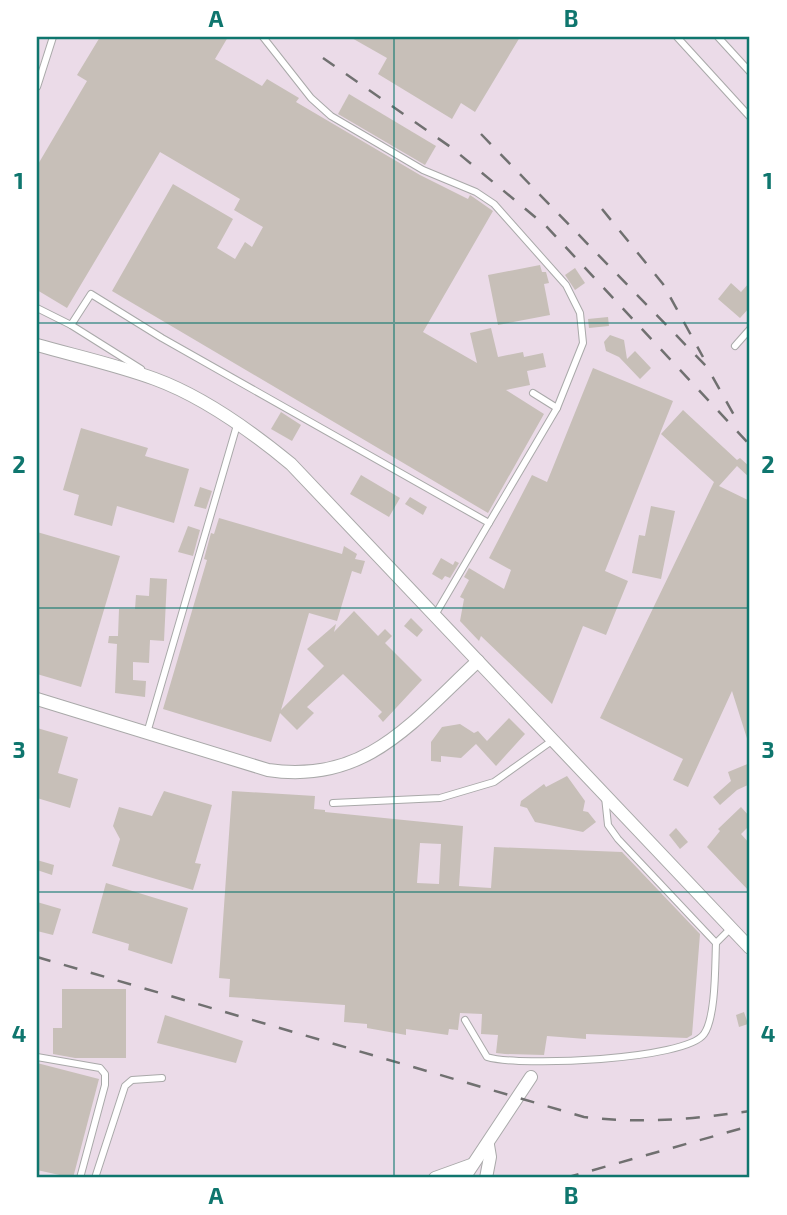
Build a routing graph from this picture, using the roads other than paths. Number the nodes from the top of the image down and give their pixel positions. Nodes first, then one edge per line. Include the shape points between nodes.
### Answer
1 (53, 37) edge
2 (263, 37) edge
3 (677, 37) edge
4 (718, 37) edge
5 (750, 72) edge
6 (37, 88) edge
7 (750, 117) edge
8 (37, 308) edge
9 (71, 325) junction
10 (750, 329) edge
11 (37, 345) edge
12 (735, 346) dead end
13 (157, 380) junction
14 (533, 393) dead end
15 (557, 408) junction
16 (237, 425) junction
17 (489, 523) junction
18 (435, 615) junction
19 (478, 661) junction
20 (37, 699) edge
21 (147, 733) junction
22 (553, 740) junction
23 (605, 795) junction
24 (333, 803) dead end
25 (731, 928) junction
26 (716, 943) junction
27 (750, 948) edge
28 (465, 1020) dead end
29 (37, 1057) edge
30 (541, 1063) junction
31 (531, 1077) joint
32 (162, 1078) dead end
33 (488, 1145) junction
34 (472, 1165) junction
35 (80, 1178) edge
36 (95, 1178) edge
37 (435, 1178) edge
38 (464, 1178) edge
39 (486, 1178) edge

1 - 6 lane
2 - 15 lane via 331,116 423,170 494,204 566,285 580,313 583,343
3 - 7 lane
4 - 5 lane
8 - 9 lane
9 - 13 lane
9 - 17 lane via 91,294
10 - 12 lane
11 - 13 street
13 - 16 street
14 - 15 lane
15 - 17 lane
16 - 18 street via 291,464
16 - 21 lane
17 - 18 lane
18 - 19 street
19 - 21 street via 388,744 368,757 318,771 292,774 268,769
19 - 22 street
20 - 21 street
22 - 23 street
22 - 24 lane via 494,782 440,798
23 - 25 street
23 - 26 lane via 608,825 618,839
25 - 26 lane
25 - 27 street
26 - 30 lane via 709,1020 696,1041 602,1059
28 - 30 lane via 488,1057
29 - 35 lane via 100,1068 105,1074
30 - 31 lane
31 - 33 street
32 - 36 lane via 132,1080 125,1086
33 - 34 street
33 - 39 street via 491,1157
34 - 37 street
34 - 38 street

